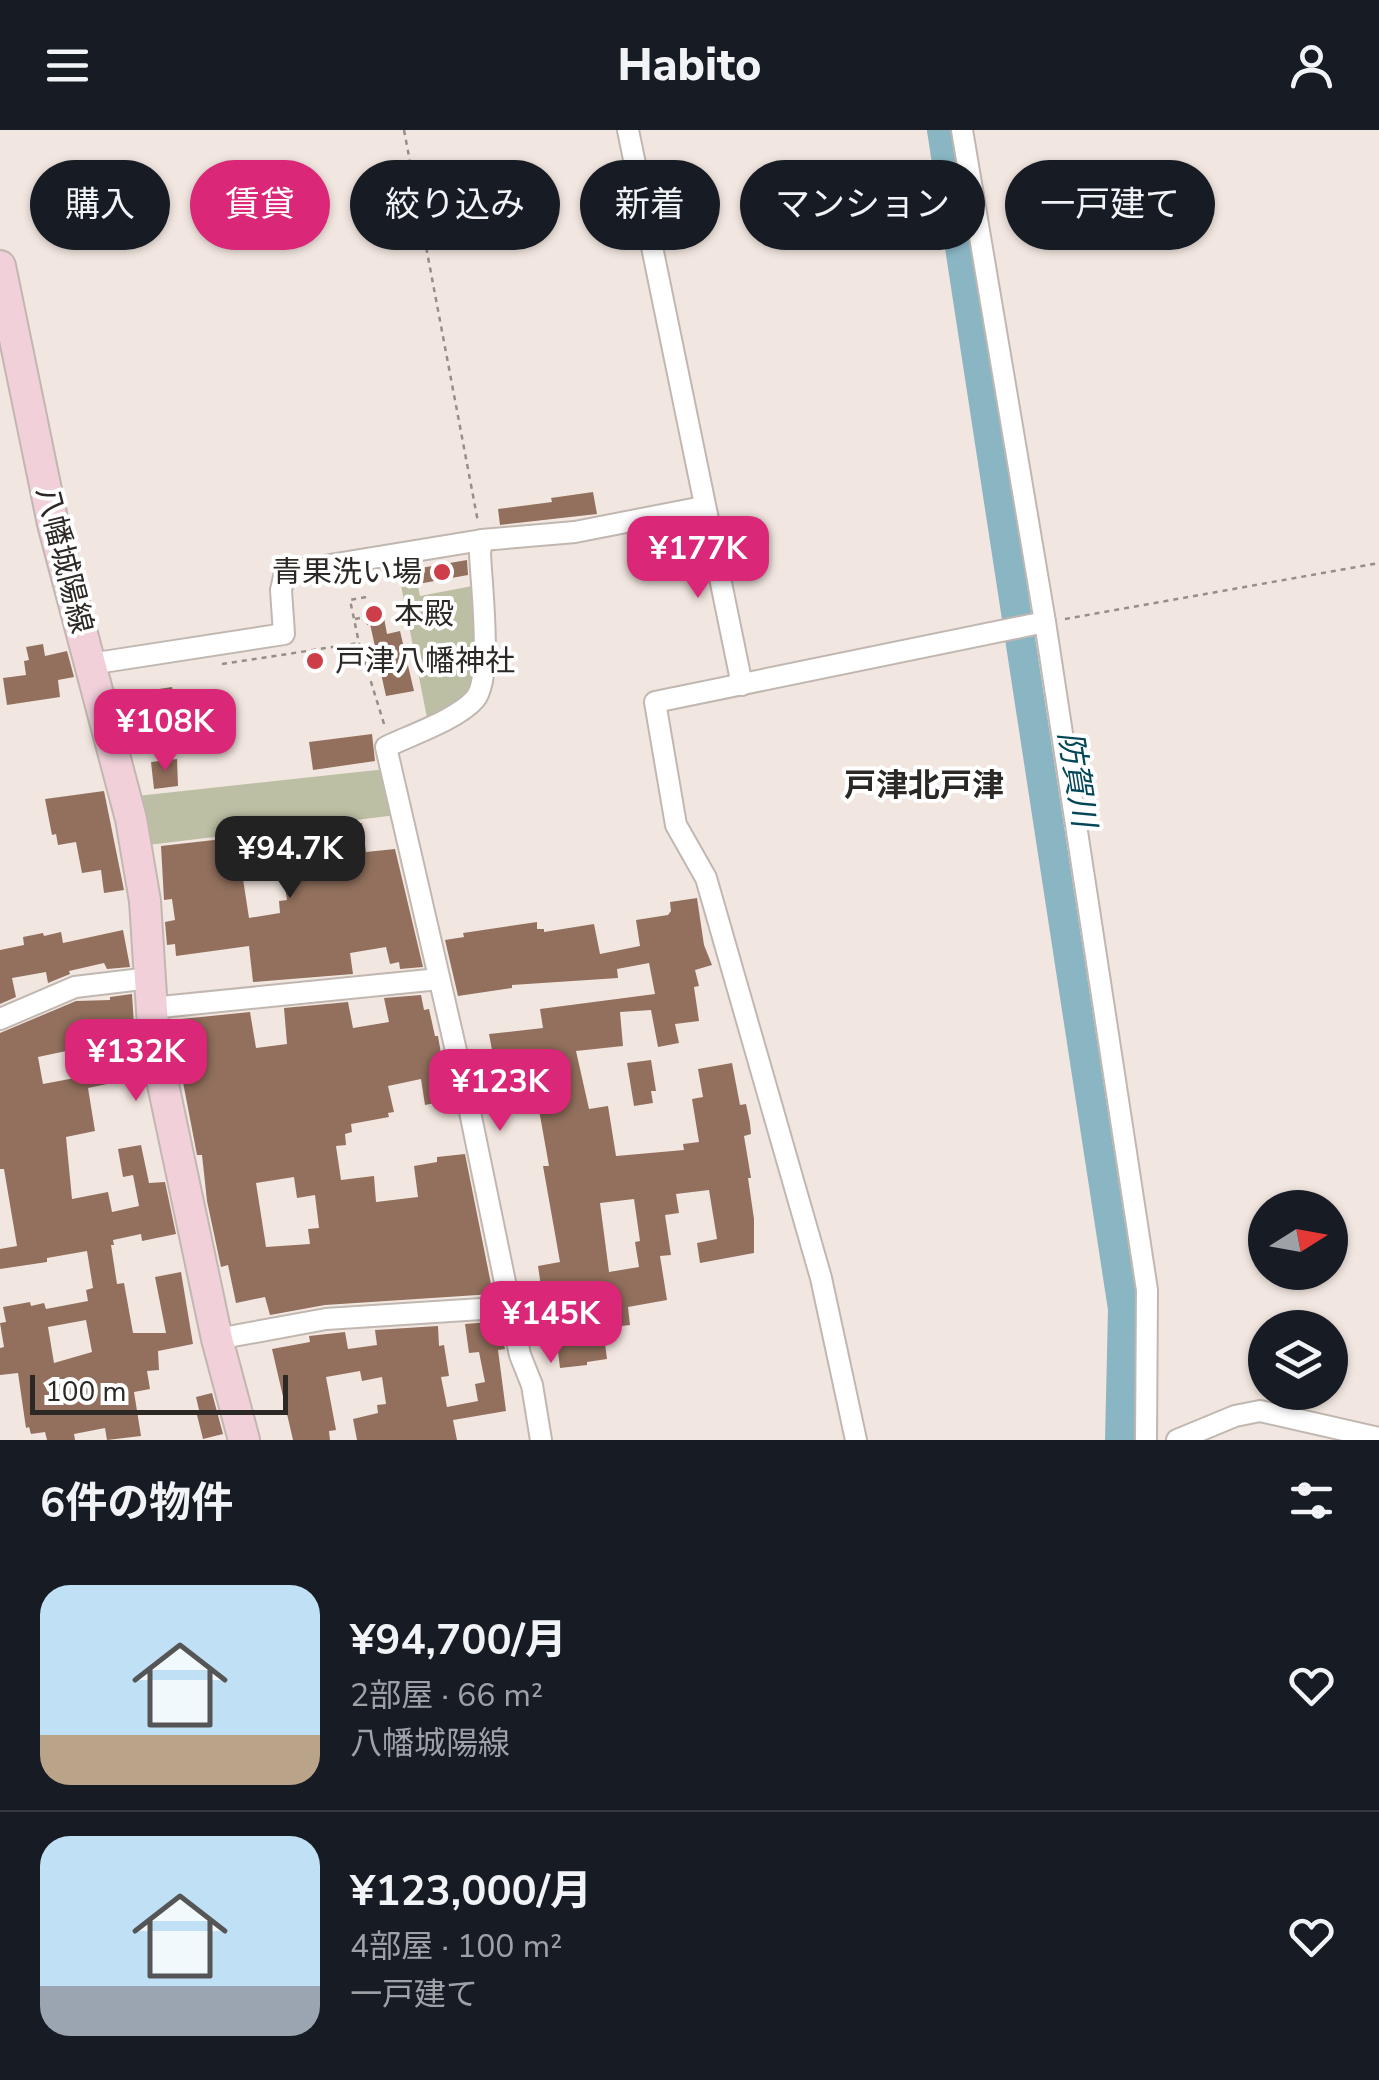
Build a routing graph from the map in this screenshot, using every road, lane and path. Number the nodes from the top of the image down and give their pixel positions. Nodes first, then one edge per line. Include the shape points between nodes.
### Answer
1 (404, 130) edge
2 (628, 130) edge
3 (962, 130) edge
4 (0, 266) edge
5 (703, 506) junction
6 (482, 540) junction
7 (1379, 563) edge
8 (366, 597) dead end
9 (365, 617) dead end
10 (354, 620) junction
11 (1045, 622) junction
12 (359, 644) junction
13 (294, 654) dead end
14 (90, 664) junction
15 (742, 685) junction
16 (379, 706) dead end
17 (439, 979) junction
18 (151, 993) junction
19 (0, 1020) edge
20 (508, 1301) junction
21 (218, 1339) junction
22 (1379, 1438) edge
23 (244, 1440) edge
24 (541, 1440) edge
25 (856, 1440) edge
26 (1146, 1440) edge
27 (1178, 1440) edge

1 - 6 path
2 - 5 street
3 - 11 street
4 - 14 main road, 八幡城陽線
5 - 6 street via 575,532
5 - 15 street
6 - 14 street via 293,572 281,590 284,634
6 - 17 street via 482,689 465,708 386,747
7 - 11 path
8 - 10 path via 350,600
9 - 10 path
10 - 12 path
11 - 15 street
11 - 26 street via 1147,1290
12 - 13 path
12 - 16 path
14 - 18 main road, 八幡城陽線 via 131,819
15 - 25 street via 655,702 676,825 706,878 820,1278
17 - 18 street
17 - 20 street
18 - 19 street via 75,987
18 - 21 main road, 八幡城陽線 via 154,1042
20 - 21 street via 496,1308 326,1319
20 - 24 street
21 - 23 main road, 八幡城陽線
22 - 27 street via 1260,1411

